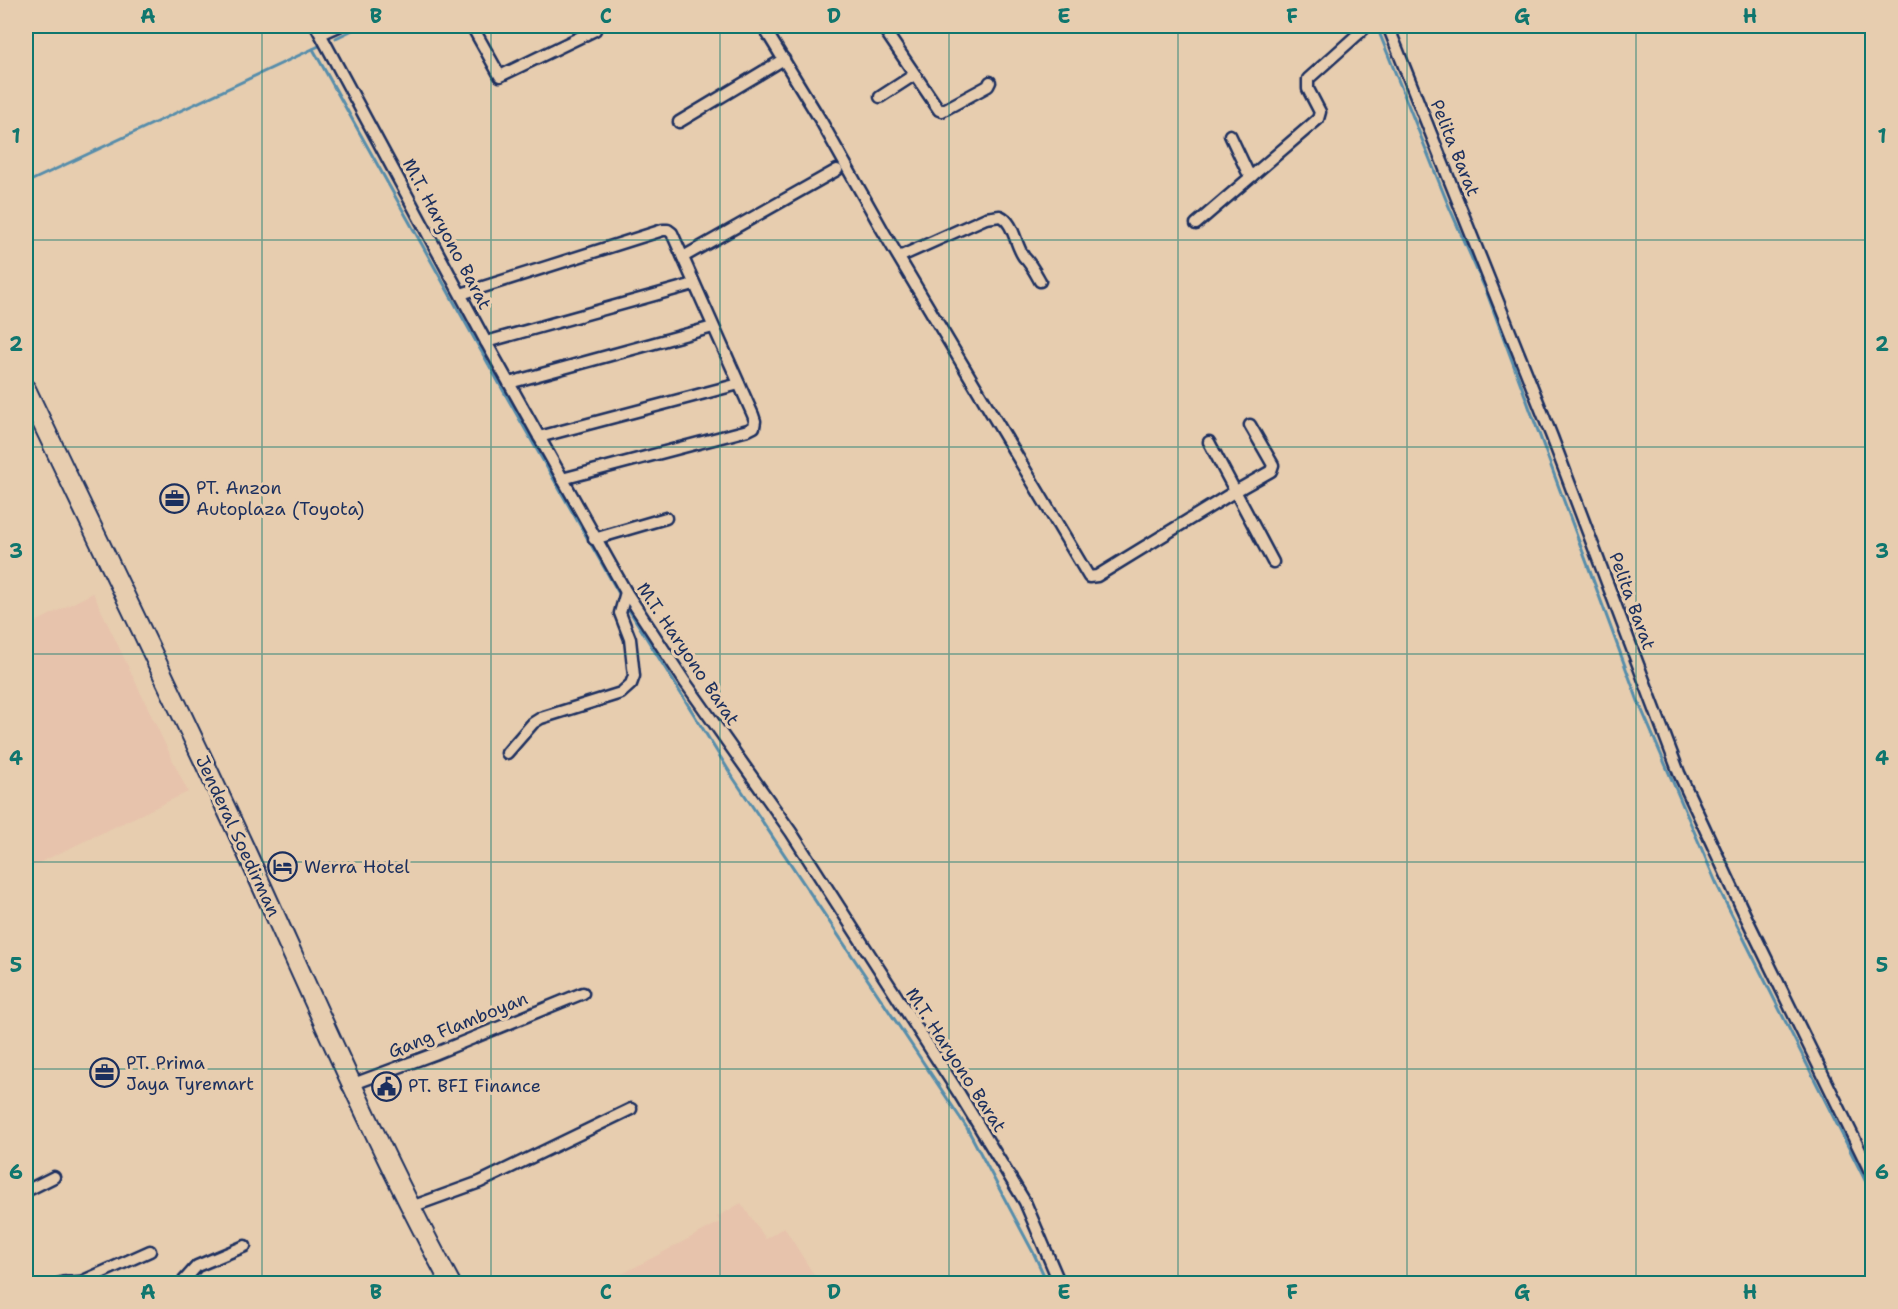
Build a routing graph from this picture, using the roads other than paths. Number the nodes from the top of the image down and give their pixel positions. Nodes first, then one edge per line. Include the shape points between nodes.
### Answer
1 (339, 26) edge
2 (473, 26) edge
3 (763, 26) edge
4 (882, 26) edge
5 (1367, 26) edge
6 (1388, 26) edge
7 (319, 30) edge
8 (595, 30) dead end
9 (784, 59) junction
10 (914, 75) junction
11 (990, 82) dead end
12 (880, 97) dead end
13 (679, 122) dead end
14 (1230, 135) dead end
15 (837, 170) dead end
16 (1252, 176) junction
17 (1196, 224) dead end
18 (683, 257) junction
19 (899, 257) junction
20 (1040, 281) dead end
21 (694, 284) junction
22 (461, 294) junction
23 (713, 327) junction
24 (486, 342) junction
25 (509, 383) junction
26 (739, 384) junction
27 (26, 389) edge
28 (26, 412) edge
29 (1250, 425) dead end
30 (539, 437) junction
31 (1209, 442) dead end
32 (562, 479) junction
33 (1234, 492) junction
34 (666, 518) dead end
35 (594, 538) junction
36 (1272, 562) dead end
37 (626, 592) junction
38 (193, 751) junction
39 (507, 753) dead end
40 (583, 993) dead end
41 (349, 1086) junction
42 (632, 1109) dead end
43 (1872, 1175) edge
44 (54, 1177) dead end
45 (26, 1191) edge
46 (411, 1207) junction
47 (245, 1246) dead end
48 (150, 1251) dead end
49 (58, 1284) edge
50 (181, 1284) edge
51 (439, 1284) edge
52 (451, 1284) edge
53 (1060, 1284) edge

1 - 7 street
2 - 8 street via 500,76
3 - 9 street
4 - 10 street
5 - 16 street via 1308,79 1308,89 1320,117
6 - 43 street, Pelita Barat via 1552,437 1679,773
7 - 22 street, M.T. Haryono Barat
9 - 13 street
9 - 19 street
10 - 11 street via 942,111
10 - 12 street
14 - 16 street
15 - 18 street
16 - 17 street
18 - 21 street
18 - 22 street via 672,233 663,230
19 - 20 street via 986,218 1000,216 1006,219
19 - 33 street via 1089,577 1097,576
21 - 23 street
21 - 24 street
22 - 24 street, M.T. Haryono Barat
23 - 25 street
23 - 26 street
24 - 25 street, M.T. Haryono Barat
25 - 30 street, M.T. Haryono Barat
26 - 30 street
26 - 32 street via 754,427
27 - 38 highway, Jenderal Soedirman
28 - 38 highway, Jenderal Soedirman
29 - 33 street via 1273,469
30 - 32 street, M.T. Haryono Barat
31 - 33 street
32 - 35 street, M.T. Haryono Barat
33 - 36 street
34 - 35 street
35 - 37 street, M.T. Haryono Barat
37 - 39 street via 620,613 630,639 634,676 631,684 621,693 541,718
37 - 53 street, M.T. Haryono Barat via 791,832 960,1095 1025,1202
38 - 41 highway, Jenderal Soedirman
40 - 41 street, Gang Flamboyan
41 - 46 highway, Jenderal Soedirman
41 - 51 highway, Jenderal Soedirman via 402,1213
42 - 46 street via 480,1182
44 - 45 street
46 - 52 highway, Jenderal Soedirman
47 - 50 street via 197,1266
48 - 49 street via 83,1281

